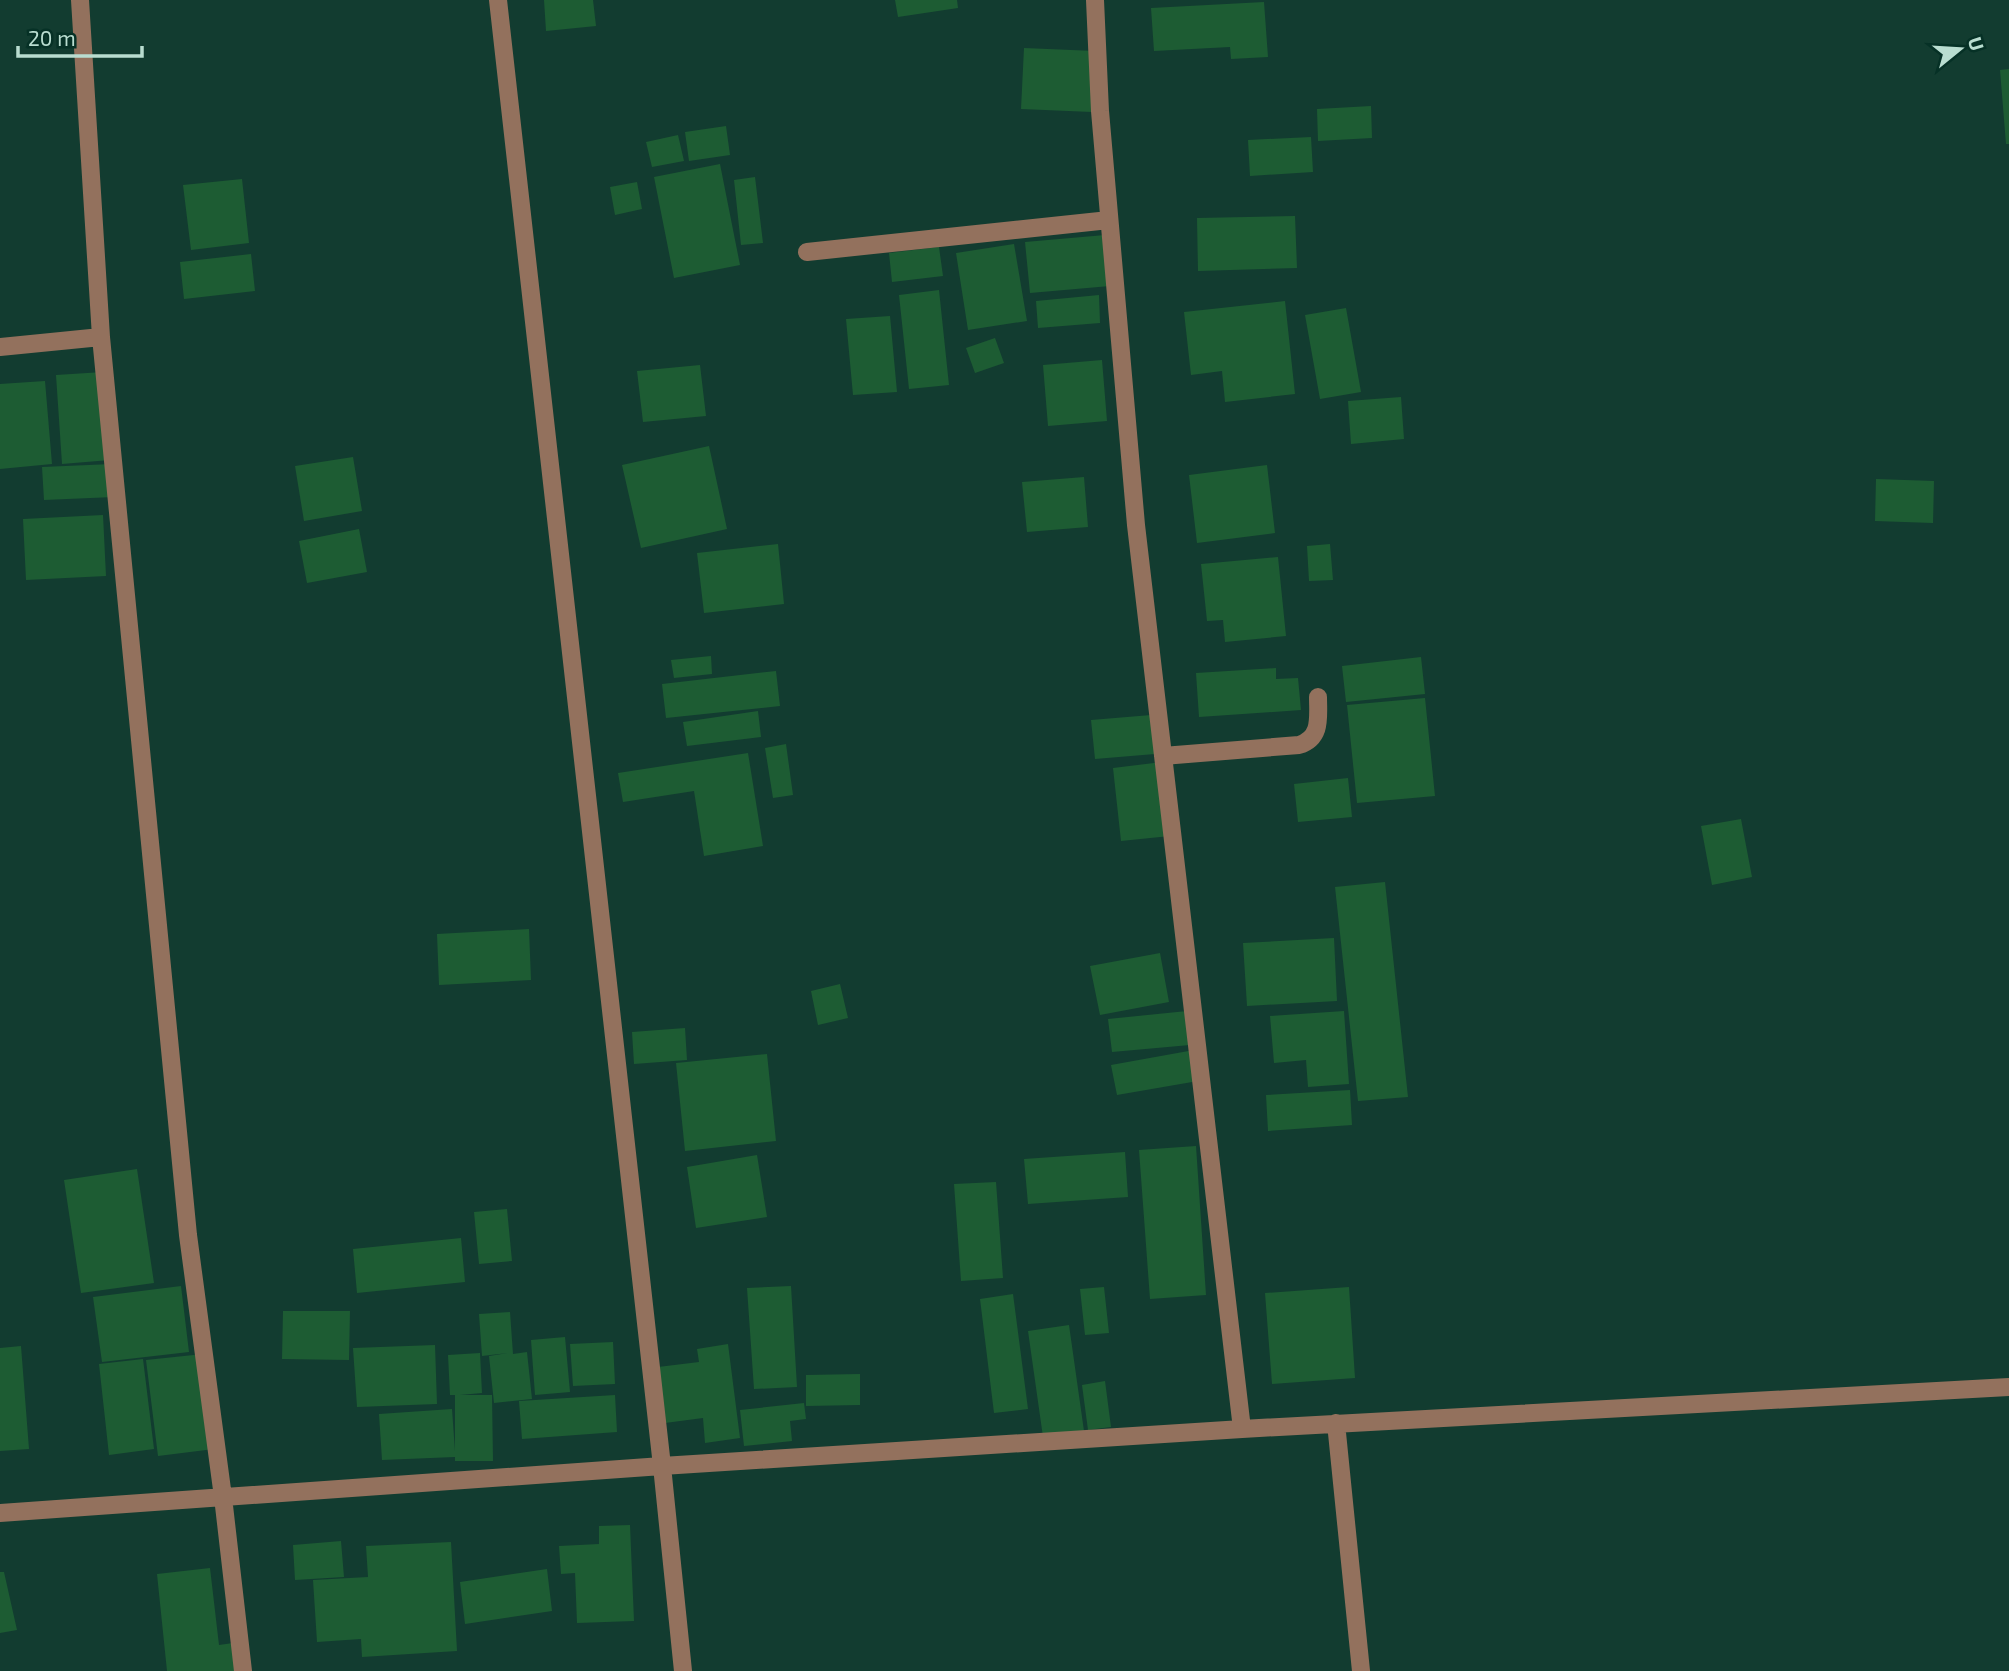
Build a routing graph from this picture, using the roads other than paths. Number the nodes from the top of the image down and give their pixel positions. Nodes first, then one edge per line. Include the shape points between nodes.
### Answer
1 (80, 0) edge
2 (498, 0) edge
3 (1095, 0) edge
4 (1109, 220) junction
5 (807, 252) dead end
6 (101, 337) junction
7 (0, 347) edge
8 (1318, 697) dead end
9 (1163, 756) junction
10 (2009, 1387) edge
11 (1336, 1423) junction
12 (1242, 1429) junction
13 (662, 1466) junction
14 (223, 1497) junction
15 (0, 1513) edge
16 (243, 1671) edge
17 (682, 1671) edge
18 (1361, 1671) edge

1 - 6 street
2 - 13 street
3 - 4 street
4 - 5 street
4 - 9 street via 1136,525
6 - 7 street
6 - 14 street via 188,1235
8 - 9 street via 1318,725 1308,742
9 - 12 street
10 - 11 street
11 - 12 street
11 - 18 street
12 - 13 street
13 - 14 street
13 - 17 street
14 - 15 street
14 - 16 street

